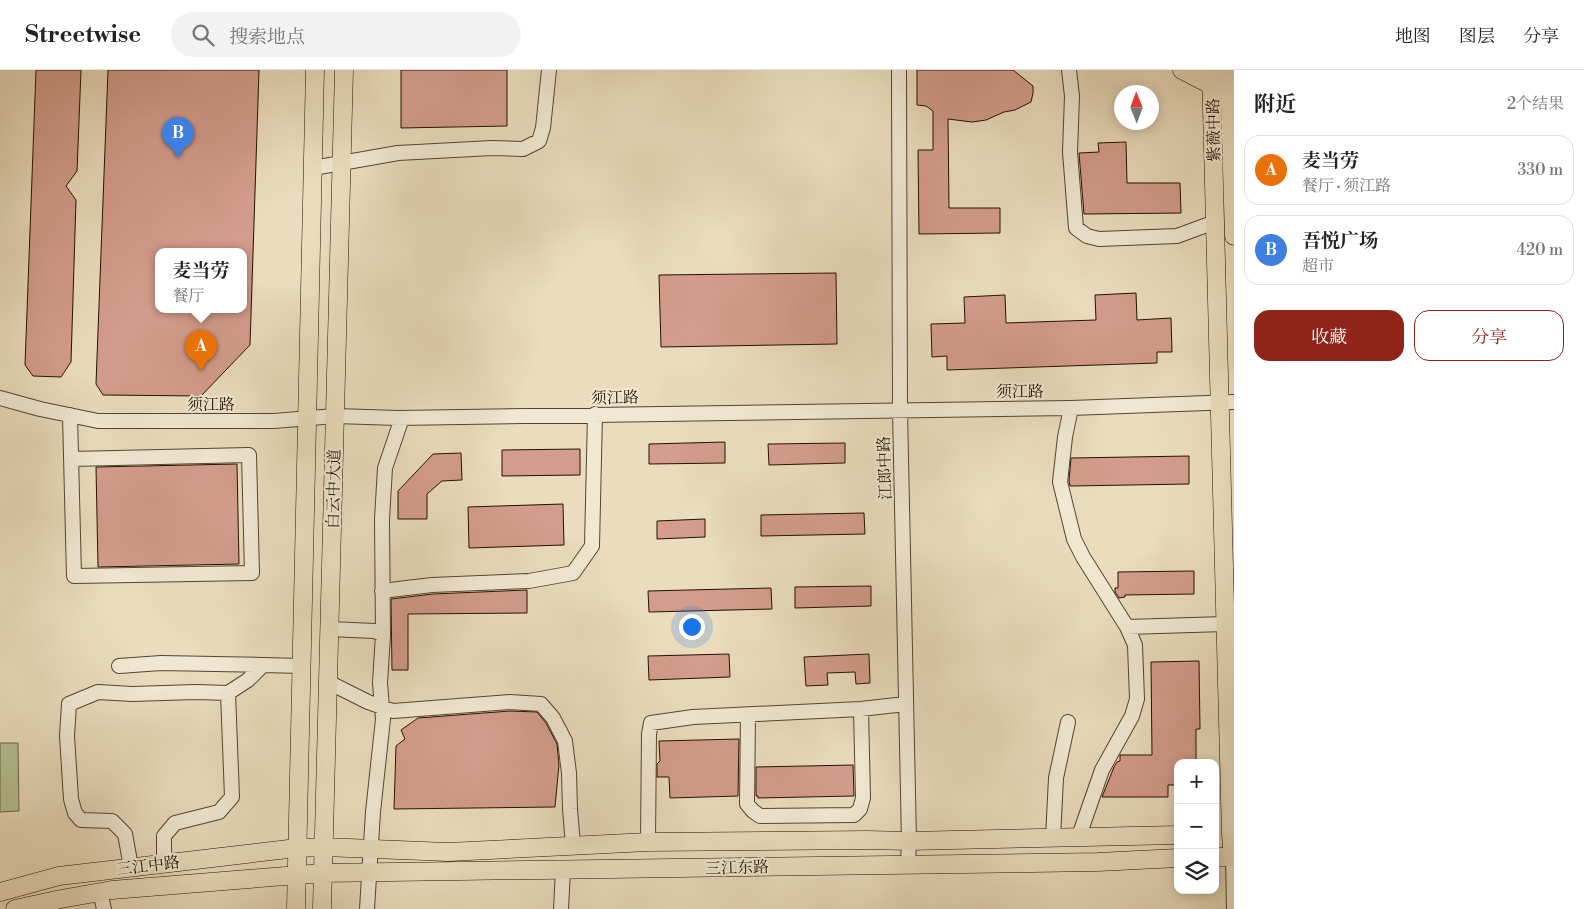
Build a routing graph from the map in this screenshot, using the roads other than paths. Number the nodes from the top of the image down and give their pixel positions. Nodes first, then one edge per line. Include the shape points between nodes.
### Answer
1 (315, 70) edge
2 (344, 70) edge
3 (549, 70) edge
4 (899, 70) edge
5 (1069, 70) edge
6 (1182, 70) edge
7 (1229, 70) edge
8 (1211, 77) edge
9 (1232, 98) edge
10 (341, 163) junction
11 (313, 168) junction
12 (1215, 222) junction
13 (1234, 236) edge
14 (0, 398) edge
15 (1227, 402) edge
16 (1071, 408) junction
17 (900, 410) junction
18 (595, 414) junction
19 (70, 415) junction
20 (335, 416) junction
21 (307, 417) junction
22 (402, 418) junction
23 (71, 459) junction
24 (382, 591) junction
25 (1225, 624) junction
26 (1128, 627) junction
27 (329, 629) junction
28 (383, 635) junction
29 (263, 665) junction
30 (119, 666) dead end
31 (302, 666) junction
32 (328, 682) junction
33 (228, 693) junction
34 (905, 704) junction
35 (382, 707) junction
36 (861, 709) junction
37 (748, 715) junction
38 (1068, 722) dead end
39 (1174, 835) edge
40 (1227, 835) edge
41 (1079, 836) junction
42 (1053, 838) junction
43 (909, 841) junction
44 (648, 842) junction
45 (573, 846) junction
46 (324, 847) junction
47 (297, 848) junction
48 (371, 849) junction
49 (1219, 857) edge
50 (1234, 857) edge
51 (1174, 858) edge
52 (164, 864) junction
53 (908, 864) junction
54 (131, 868) junction
55 (563, 870) junction
56 (369, 872) junction
57 (323, 873) junction
58 (297, 876) junction
59 (0, 892) edge
60 (102, 901) edge
61 (15, 909) edge
62 (296, 909) edge
63 (322, 909) edge
64 (367, 909) edge
65 (561, 909) edge
66 (1234, 909) edge

1 - 11 main road, 白云中大道
2 - 10 main road, 白云中大道
3 - 10 street via 539,142 523,148 398,153
4 - 17 street, 江郎中路
5 - 12 street via 1072,96 1070,152 1076,228 1087,236 1108,239 1177,236
6 - 8 main road
7 - 9 main road, 紫薇中路
8 - 9 main road
8 - 12 main road, 紫薇中路
9 - 13 main road, 紫薇中路
10 - 11 street
10 - 20 main road, 白云中大道
11 - 21 main road, 白云中大道
12 - 15 main road, 紫薇中路
14 - 19 street, 须江路
15 - 16 street, 须江路
15 - 25 main road, 紫薇中路
16 - 17 street, 须江路
16 - 26 street via 1060,482 1074,538
17 - 18 street, 须江路
17 - 34 street, 江郎中路
18 - 22 street, 须江路
18 - 24 street via 592,546 573,573 529,581 432,585
19 - 21 street, 须江路 via 98,421 274,421
19 - 23 street
20 - 21 street, 须江路
20 - 22 street, 须江路
20 - 27 main road, 白云中大道
21 - 31 main road, 白云中大道
22 - 24 street via 385,468
23 - 23 street via 74,576 252,573 249,455
24 - 28 street
25 - 26 street
25 - 40 main road, 紫薇中路
26 - 41 street via 1135,645 1137,699 1132,716 1102,770
27 - 28 street via 375,631
27 - 32 main road, 白云中大道
28 - 35 street
29 - 30 street via 161,663
29 - 31 street
29 - 33 street
31 - 47 main road, 白云中大道
32 - 35 street
32 - 46 main road, 白云中大道
33 - 52 street via 232,797 219,812 175,823 164,836
33 - 54 street via 98,692 69,704 67,736 71,799 75,813 81,820 112,821 125,834
34 - 36 street
34 - 43 street, 江郎中路
35 - 45 street via 393,711 510,702 541,704 565,741
35 - 48 street
36 - 37 street
36 - 37 street via 863,798 854,815 760,816 753,811 747,804
37 - 44 street via 651,723
38 - 42 street via 1056,778
39 - 41 main road, 三江东路
40 - 50 main road, 紫薇中路
41 - 42 main road, 三江东路
42 - 43 main road, 三江东路
43 - 44 main road, 三江东路
43 - 53 street, 江郎中路
44 - 45 main road, 三江东路
45 - 48 main road, 三江东路 via 448,852
46 - 47 main road, 三江东路
46 - 48 main road, 三江东路
46 - 57 main road, 白云中大道
47 - 52 main road, 三江中路
47 - 58 main road, 白云中大道
48 - 56 street
49 - 50 main road
50 - 66 street, 紫薇中路
51 - 53 main road, 三江东路
52 - 54 main road, 三江中路
53 - 55 main road, 三江东路
54 - 59 main road, 三江中路 via 59,876
55 - 56 main road, 三江东路
55 - 65 street
56 - 57 main road, 三江东路
56 - 64 street
57 - 58 main road, 三江东路
57 - 63 main road, 白云中大道
58 - 60 main road, 三江中路
58 - 62 main road, 白云中大道
60 - 61 main road, 三江中路

